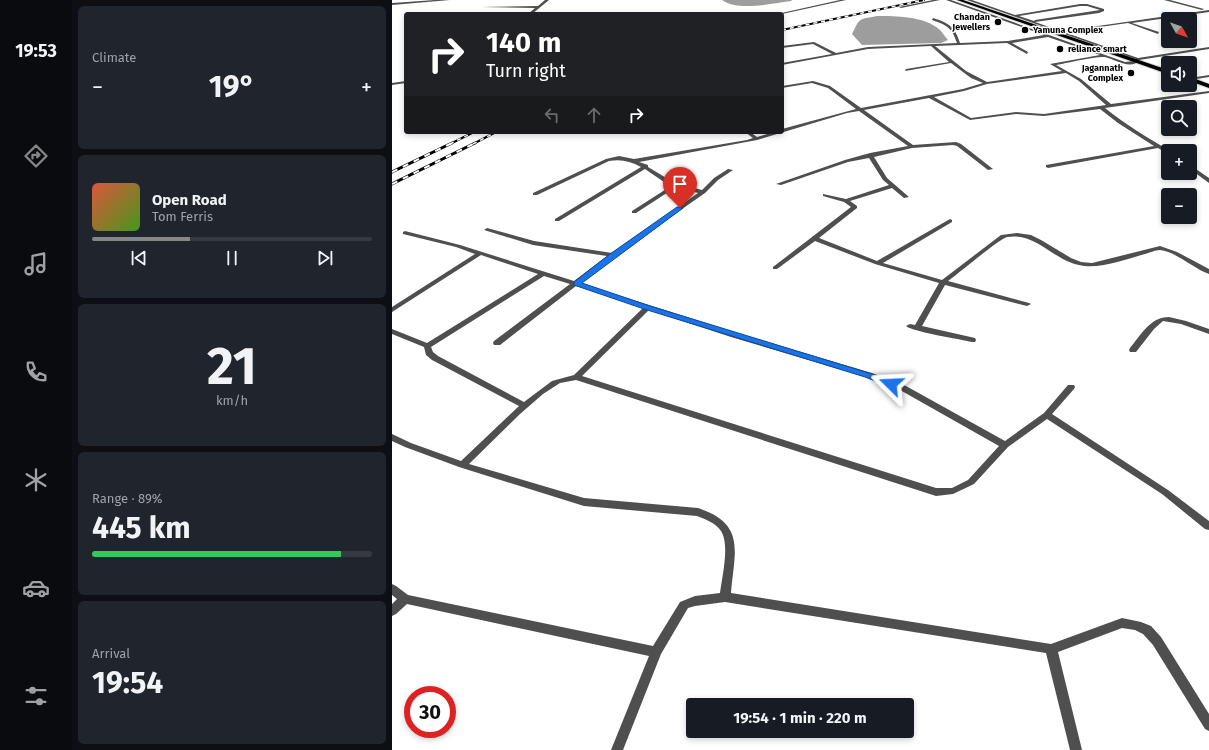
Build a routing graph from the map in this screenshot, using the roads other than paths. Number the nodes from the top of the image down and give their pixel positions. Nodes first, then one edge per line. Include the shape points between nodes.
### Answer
1 (444, 0) edge
2 (448, 0) edge
3 (547, 0) edge
4 (844, 0) edge
5 (938, 0) edge
6 (948, 0) edge
7 (959, 0) edge
8 (969, 0) edge
9 (1166, 0) edge
10 (392, 4) edge
11 (444, 5) dead end
12 (484, 7) dead end
13 (539, 7) junction
14 (901, 7) dead end
15 (1209, 11) edge
16 (533, 12) edge
17 (784, 13) edge
18 (1015, 16) junction
19 (933, 19) dead end
20 (1032, 22) junction
21 (1129, 23) junction
22 (1062, 32) junction
23 (1158, 33) dead end
24 (1049, 36) junction
25 (1008, 42) junction
26 (959, 44) junction
27 (931, 45) junction
28 (784, 47) edge
29 (1209, 48) edge
30 (1026, 53) dead end
31 (836, 54) junction
32 (1104, 56) junction
33 (1137, 60) junction
34 (784, 61) edge
35 (953, 62) junction
36 (788, 63) junction
37 (784, 64) edge
38 (906, 70) dead end
39 (1161, 70) edge
40 (1067, 72) junction
41 (1209, 76) edge
42 (1197, 79) edge
43 (404, 82) edge
44 (1197, 82) edge
45 (987, 83) junction
46 (392, 84) edge
47 (1197, 84) edge
48 (1209, 86) edge
49 (784, 87) edge
50 (1209, 91) edge
51 (929, 96) junction
52 (1109, 106) junction
53 (1101, 107) junction
54 (858, 109) junction
55 (784, 130) edge
56 (750, 134) edge
57 (772, 134) edge
58 (757, 139) junction
59 (1160, 146) joint
60 (912, 147) junction
61 (870, 155) junction
62 (634, 161) junction
63 (646, 166) junction
64 (1048, 166) dead end
65 (990, 169) dead end
66 (730, 170) dead end
67 (1197, 172) edge
68 (1209, 181) edge
69 (779, 184) dead end
70 (676, 185) junction
71 (892, 186) junction
72 (703, 192) junction
73 (535, 194) dead end
74 (825, 195) dead end
75 (906, 197) dead end
76 (846, 201) junction
77 (634, 212) dead end
78 (557, 220) dead end
79 (950, 221) dead end
80 (487, 230) dead end
81 (405, 233) dead end
82 (814, 238) junction
83 (480, 253) junction
84 (613, 255) junction
85 (877, 263) junction
86 (775, 268) dead end
87 (1209, 272) edge
88 (544, 273) junction
89 (943, 282) junction
90 (576, 284) junction
91 (1027, 304) dead end
92 (647, 308) junction
93 (392, 310) edge
94 (392, 331) edge
95 (1209, 332) edge
96 (972, 340) dead end
97 (497, 343) dead end
98 (427, 346) junction
99 (1133, 350) dead end
100 (576, 378) junction
101 (1070, 387) dead end
102 (525, 406) junction
103 (1047, 415) junction
104 (392, 437) edge
105 (1005, 445) junction
106 (462, 465) junction
107 (1209, 526) edge
108 (392, 589) edge
109 (725, 598) junction
110 (405, 599) junction
111 (392, 611) edge
112 (1051, 649) junction
113 (656, 652) junction
114 (1209, 725) edge
115 (617, 750) edge
116 (1076, 750) edge

1 - 2 street
1 - 10 street
1 - 11 street
3 - 13 street
4 - 17 street
5 - 14 street
6 - 24 street
7 - 33 main road
8 - 18 street
9 - 15 street
12 - 13 street
13 - 16 street
15 - 21 street
18 - 20 street
18 - 20 street via 1080,5 1103,10
19 - 26 street via 954,29
20 - 22 street
21 - 22 street
21 - 23 street
22 - 33 street
24 - 25 street
24 - 32 street
25 - 26 street
25 - 30 street
26 - 27 street
27 - 31 street via 868,48
27 - 35 street
28 - 31 street via 814,43
29 - 33 street
31 - 36 street
32 - 33 street via 1125,63
32 - 40 street via 1052,64
33 - 39 main road
34 - 36 street
35 - 38 street
35 - 45 street via 975,78
36 - 37 street
40 - 45 street
40 - 52 street
41 - 42 street
43 - 46 street
44 - 48 main road
45 - 51 street
47 - 50 main road
49 - 54 street via 818,82 834,90
50 - 52 street
51 - 53 street via 970,120 1016,113 1044,115
51 - 54 street
52 - 53 street
53 - 59 street via 1120,122
54 - 55 street
54 - 60 street
56 - 58 street
57 - 58 street
58 - 62 street
59 - 64 street
60 - 61 street
60 - 65 street via 954,143
61 - 69 street
61 - 71 street via 878,171
62 - 63 street
62 - 73 street via 619,158 608,160
63 - 70 street via 661,178
63 - 78 street
66 - 72 street via 719,176
67 - 68 street
70 - 72 street
70 - 77 street
71 - 75 street
71 - 76 street
72 - 84 street
74 - 76 street
76 - 82 street via 855,207 853,210
79 - 85 street
80 - 84 street via 533,243
81 - 83 street
82 - 85 street
82 - 86 street
83 - 88 street
83 - 93 street
84 - 90 street
85 - 89 street
87 - 89 street via 1175,253 1160,248 1083,265 1070,261 1030,236 1011,234 1003,236
88 - 90 street
88 - 98 street
89 - 91 street
89 - 96 street via 914,327
90 - 92 street
90 - 97 street
92 - 100 street
92 - 105 street via 903,388
94 - 98 street
95 - 99 street via 1175,320 1164,319 1158,321
98 - 102 street via 429,353 435,358
100 - 102 street via 565,378 553,383
100 - 105 street via 936,492 953,491 971,482
101 - 103 street
102 - 106 street
103 - 105 street
103 - 107 street via 1165,492
104 - 106 street
106 - 109 street via 584,502 698,512 711,517 726,530 730,543
108 - 110 street
109 - 112 street
109 - 113 street via 695,601 684,605
110 - 111 street
110 - 113 street
112 - 114 street via 1122,623 1147,630 1157,641
112 - 116 street
113 - 115 street

